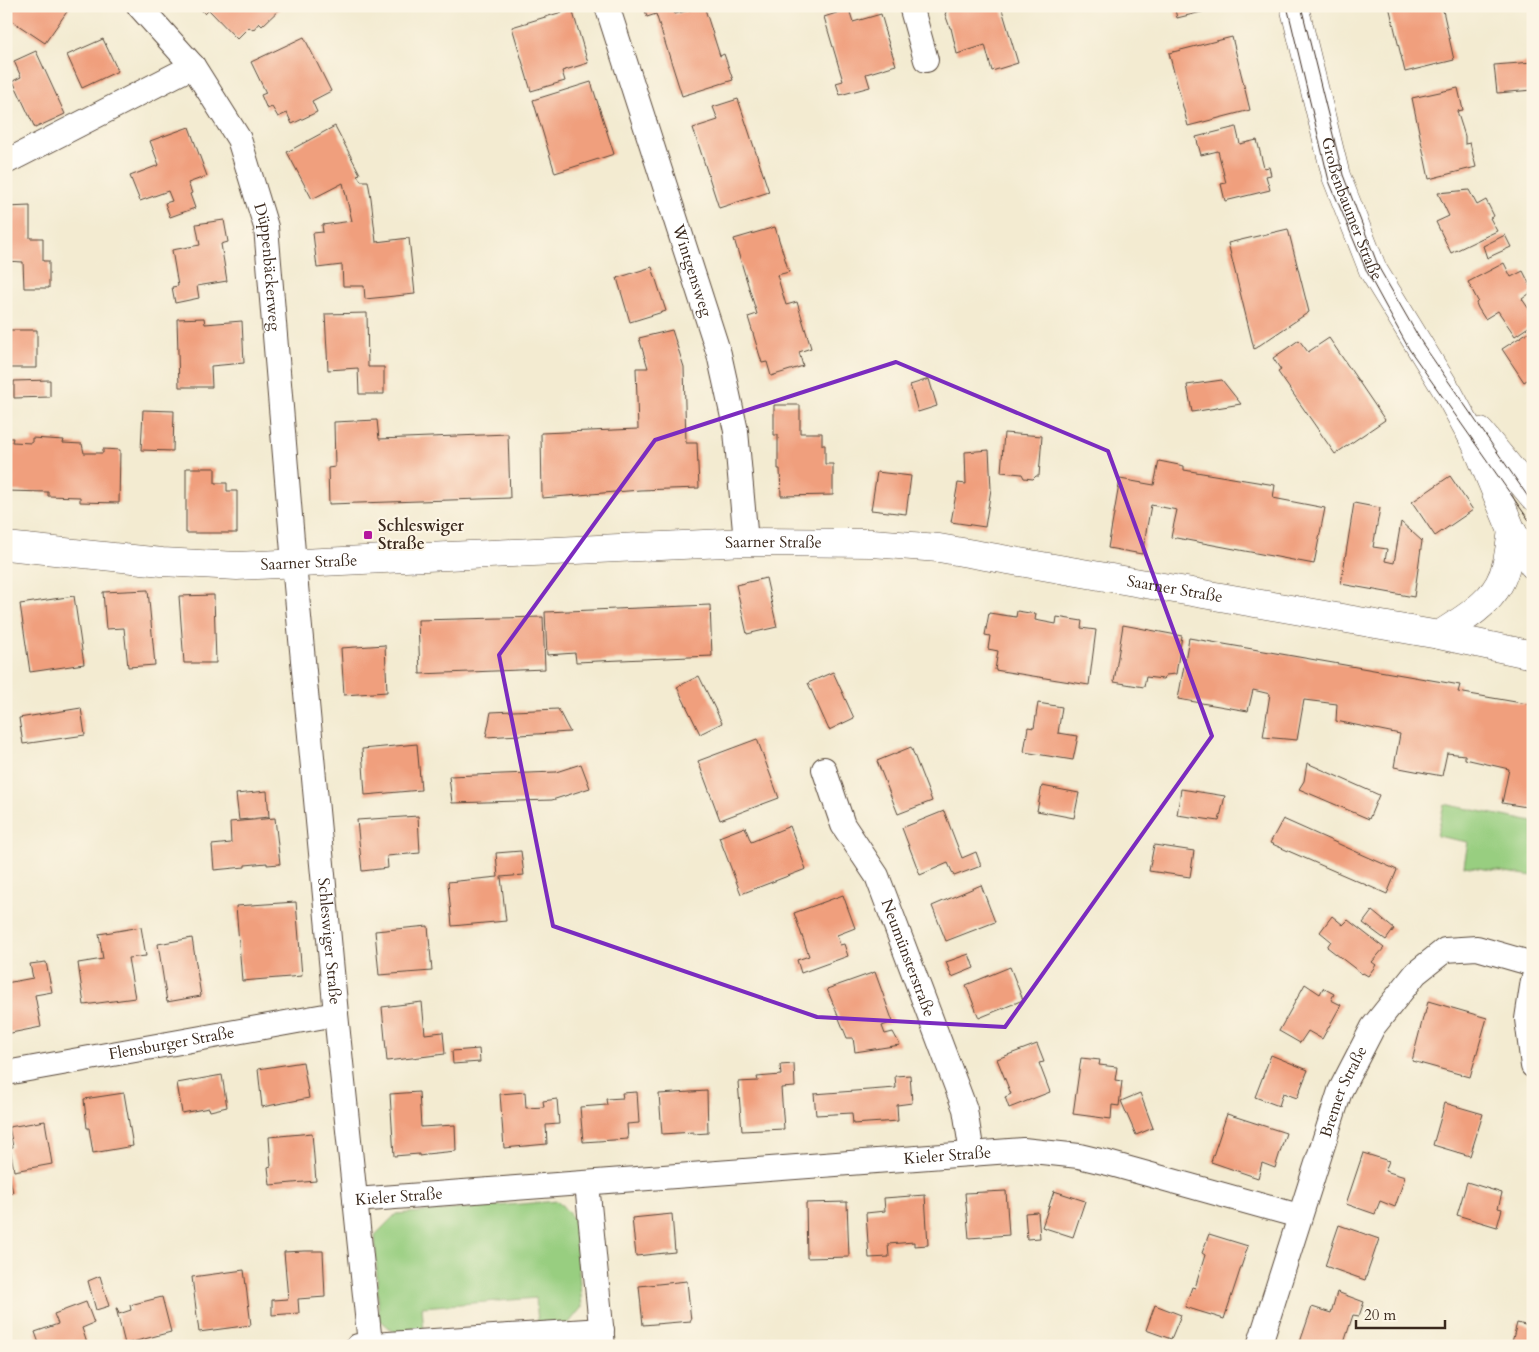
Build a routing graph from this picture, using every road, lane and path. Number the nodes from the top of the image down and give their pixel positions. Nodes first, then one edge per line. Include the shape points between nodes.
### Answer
1 (139, 6) edge
2 (607, 6) edge
3 (911, 6) edge
4 (1294, 6) edge
5 (926, 60) dead end
6 (193, 66) junction
7 (6, 162) edge
8 (1449, 394) junction
9 (1533, 496) edge
10 (1512, 531) junction
11 (746, 542) junction
12 (6, 546) edge
13 (294, 564) junction
14 (1533, 565) edge
15 (1439, 634) junction
16 (1533, 655) edge
17 (824, 768) dead end
18 (1533, 964) edge
19 (1533, 980) edge
20 (336, 1014) junction
21 (1533, 1066) edge
22 (6, 1073) edge
23 (972, 1154) junction
24 (587, 1184) junction
25 (356, 1200) junction
26 (1299, 1216) junction
27 (602, 1338) edge
28 (364, 1345) edge
29 (1258, 1346) edge

1 - 6 street, Düppenbäckerweg
2 - 11 street, Wintgensweg via 718,354 736,431
3 - 5 street
4 - 8 main road, Großenbaumer Straße via 1336,176 1373,270
6 - 7 street
6 - 13 street, Düppenbäckerweg via 239,139 266,227
8 - 9 main road, Großenbaumer Straße
8 - 10 main road, Großenbaumer Straße via 1475,442
10 - 14 main road, Großenbaumer Straße
10 - 15 main road via 1508,559 1498,585 1476,611
11 - 13 main road, Saarner Straße
11 - 15 main road, Saarner Straße via 872,543 939,548
12 - 13 main road, Saarner Straße via 162,562 237,566
13 - 20 street, Schleswiger Straße
15 - 16 main road, Saarner Straße
17 - 23 street, Neumünsterstraße via 843,825 877,876 965,1109
18 - 26 street, Bremer Straße via 1476,948 1445,950 1416,973 1373,1026 1340,1091
19 - 21 street via 1526,1019
20 - 22 street, Flensburger Straße
20 - 25 street, Schleswiger Straße
23 - 24 street, Kieler Straße
23 - 26 street, Kieler Straße via 1023,1150 1079,1156
24 - 25 street, Kieler Straße
24 - 27 street, Kieler Straße
25 - 28 street, Kieler Straße
26 - 29 street, Bremer Straße
27 - 28 street, Kieler Straße

